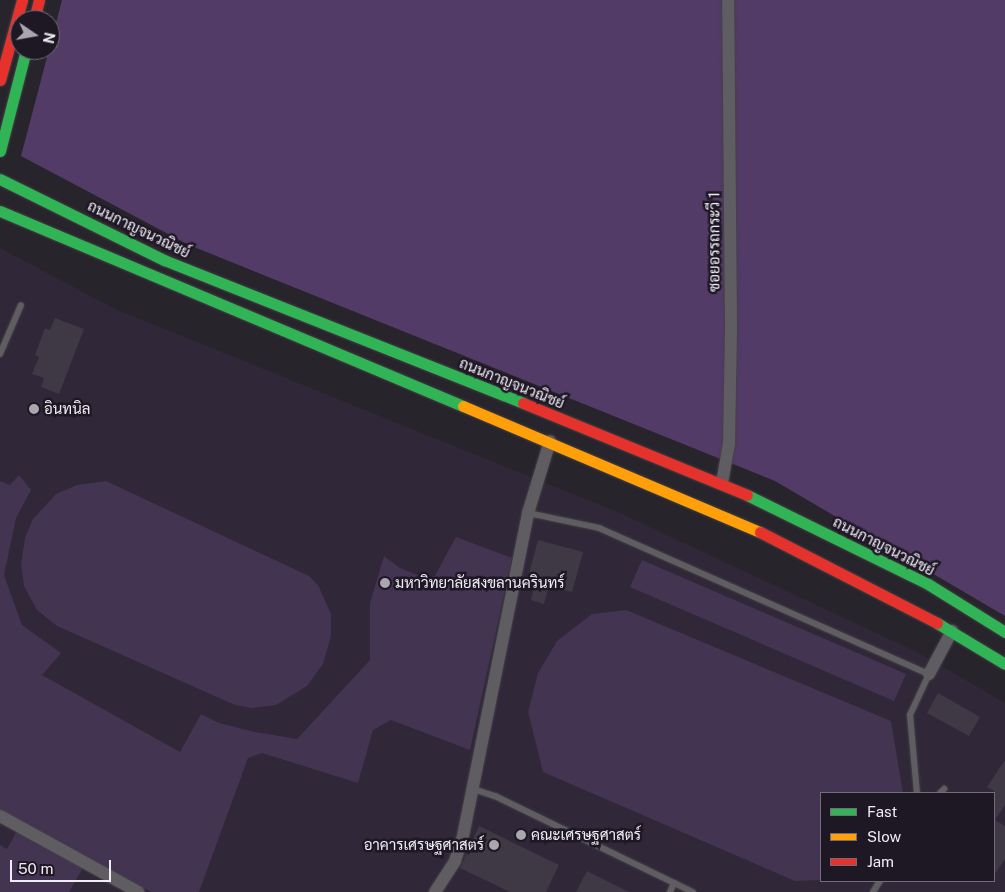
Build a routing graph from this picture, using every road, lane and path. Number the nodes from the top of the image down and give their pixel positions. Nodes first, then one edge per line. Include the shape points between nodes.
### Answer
1 (22, 0) edge
2 (728, 0) edge
3 (23, 60) edge
4 (0, 80) edge
5 (0, 151) edge
6 (0, 179) edge
7 (0, 211) edge
8 (21, 305) dead end
9 (0, 354) edge
10 (558, 417) junction
11 (550, 441) junction
12 (722, 483) junction
13 (528, 513) junction
14 (952, 631) junction
15 (1005, 632) edge
16 (1005, 664) edge
17 (928, 674) junction
18 (473, 789) junction
19 (918, 792) edge
20 (0, 816) edge
21 (674, 883) junction
22 (138, 892) edge
23 (436, 892) edge
24 (670, 892) edge
25 (693, 892) edge

1 - 4 main road
2 - 12 street, ซอยอรรถกระวี 1 via 731,325 729,444
3 - 5 main road
6 - 10 main road, ถนนกาญจนวณิชย์ via 164,260
7 - 11 main road
8 - 9 lane
10 - 11 main road
10 - 12 main road, ถนนกาญจนวณิชย์
11 - 13 street
11 - 14 main road via 736,520
12 - 15 main road, ถนนกาญจนวณิชย์ via 928,584
13 - 17 lane via 599,528
13 - 18 street
14 - 16 main road
14 - 17 street
17 - 19 lane via 910,715
18 - 21 lane via 495,796
18 - 23 street via 459,849
20 - 22 street
21 - 24 lane
21 - 25 lane

